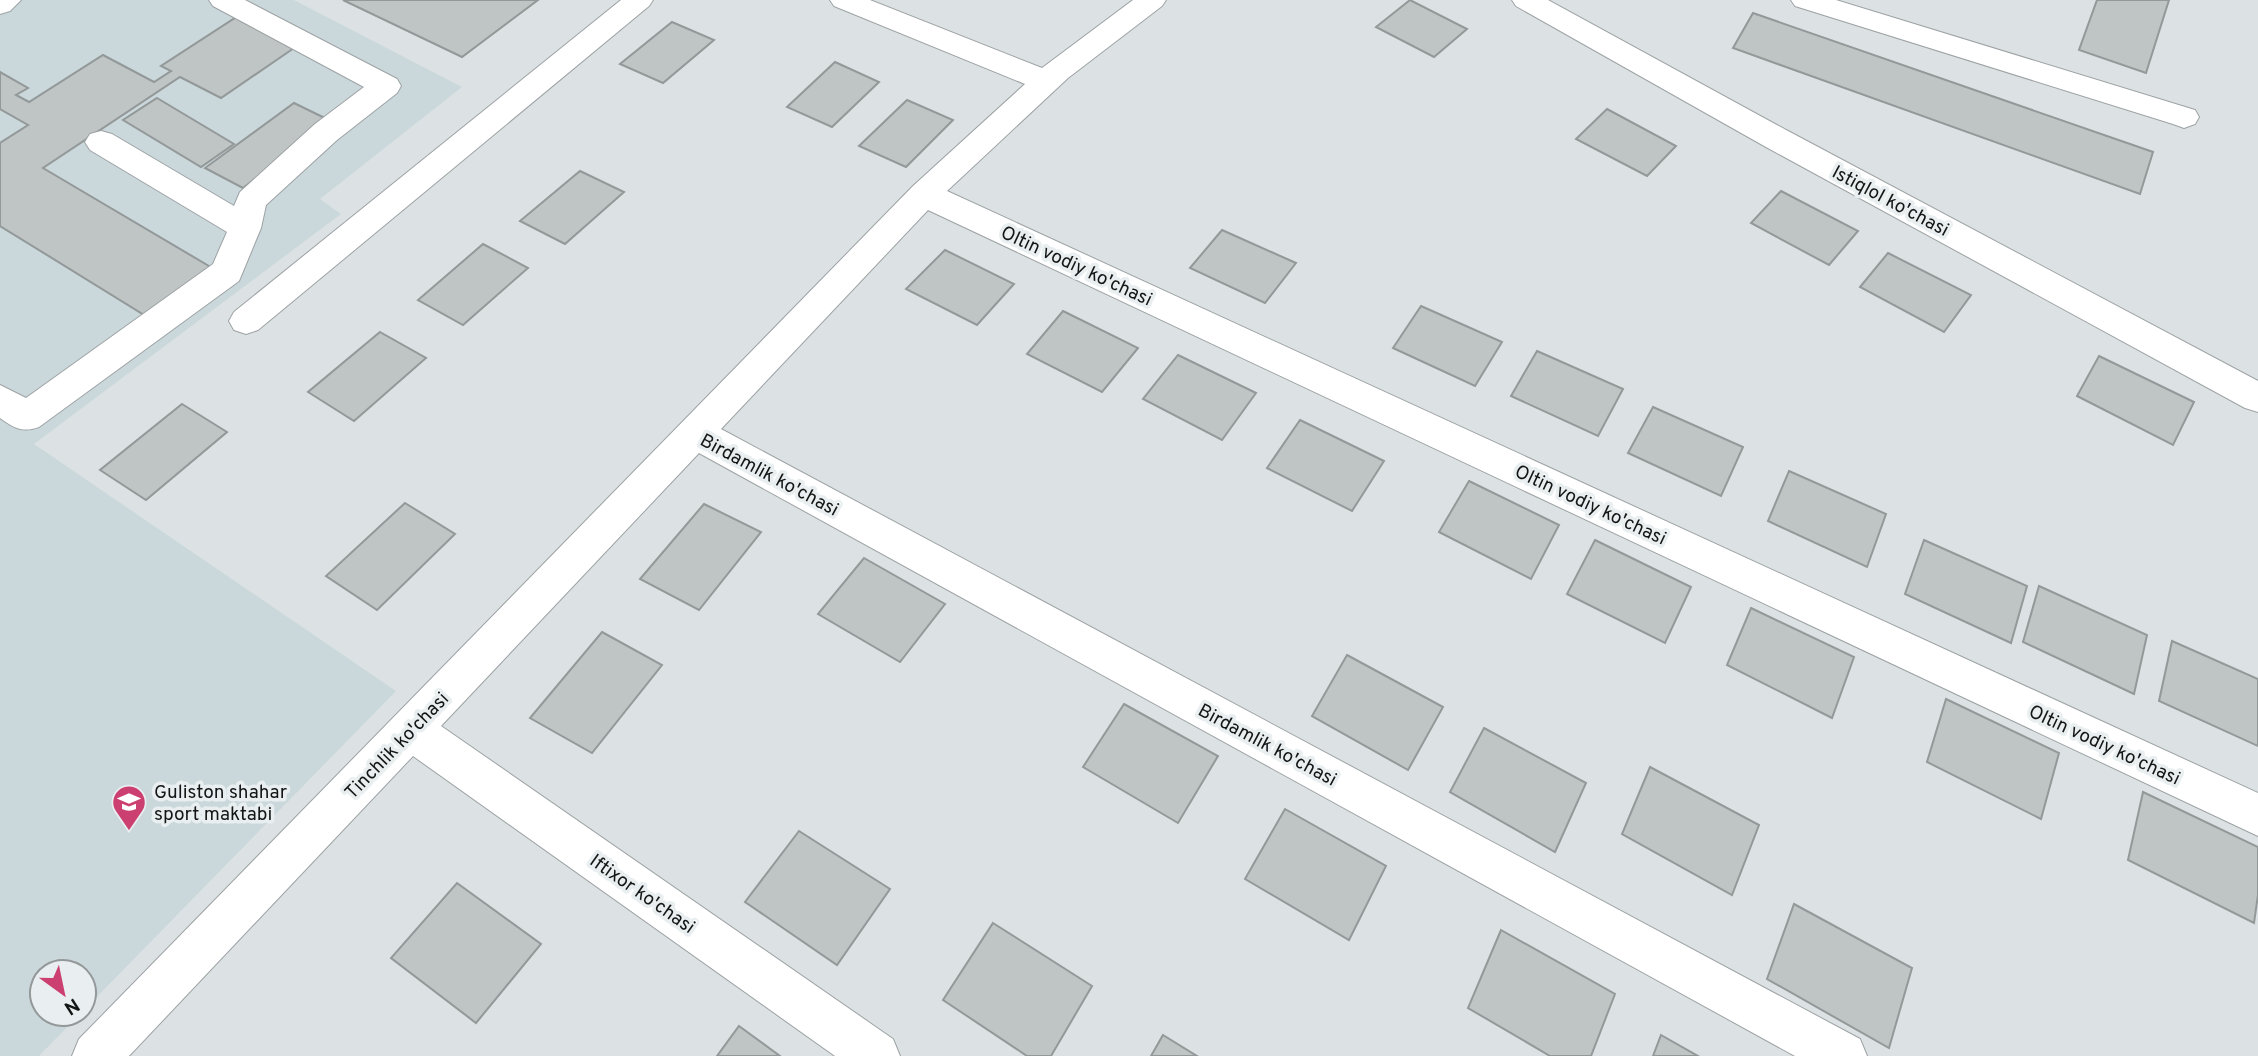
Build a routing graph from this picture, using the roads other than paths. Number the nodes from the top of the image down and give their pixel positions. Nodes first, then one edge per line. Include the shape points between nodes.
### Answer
1 (8, 0) edge
2 (223, 0) edge
3 (639, 0) edge
4 (844, 0) edge
5 (1152, 0) edge
6 (1526, 0) edge
7 (1805, 0) edge
8 (0, 5) edge
9 (1046, 81) junction
10 (2184, 117) dead end
11 (101, 142) dead end
12 (924, 194) junction
13 (245, 228) junction
14 (246, 321) dead end
15 (2258, 398) edge
16 (0, 399) edge
17 (694, 432) junction
18 (411, 730) junction
19 (2258, 815) edge
20 (96, 1056) edge
21 (876, 1056) edge
22 (1843, 1056) edge

1 - 8 street
2 - 13 street via 386,86 326,132 251,200
3 - 14 street
4 - 9 street
5 - 9 street, Tinchlik ko'chasi
6 - 15 street, Istiqlol ko'chasi
7 - 10 street
9 - 12 street, Tinchlik ko'chasi
11 - 13 street
12 - 17 street, Tinchlik ko'chasi
12 - 19 street, Oltin vodiy ko'chasi
13 - 16 street via 227,272 26,417
17 - 18 street, Tinchlik ko'chasi
17 - 22 street, Birdamlik ko'chasi
18 - 20 street, Tinchlik ko'chasi
18 - 21 street, Iftixor ko'chasi

